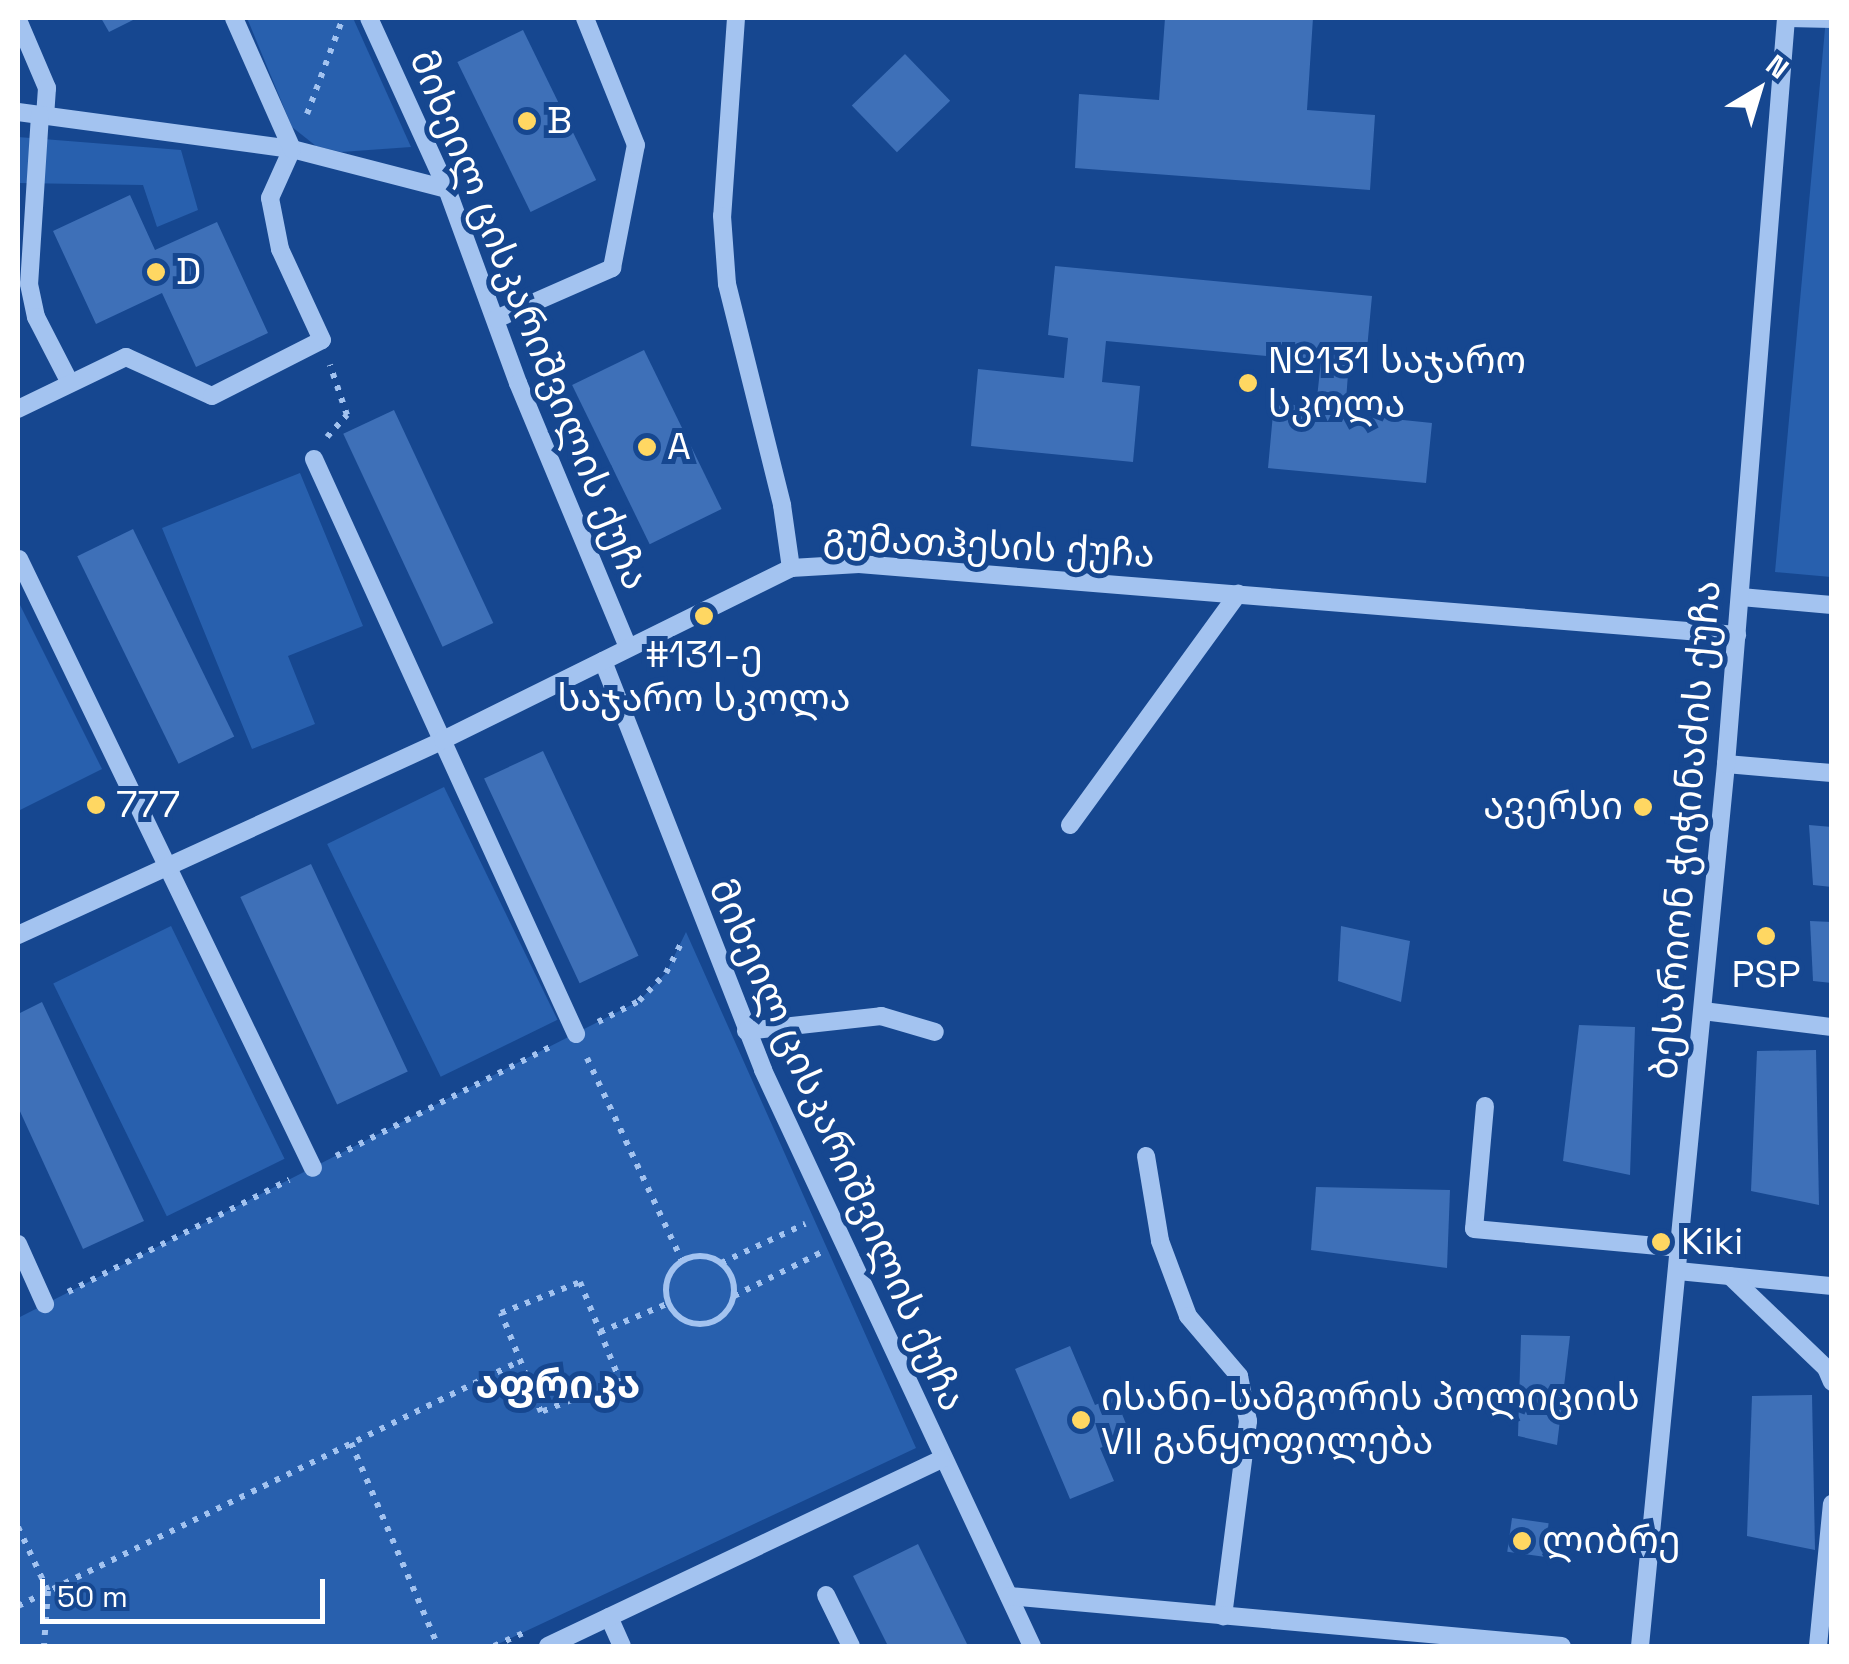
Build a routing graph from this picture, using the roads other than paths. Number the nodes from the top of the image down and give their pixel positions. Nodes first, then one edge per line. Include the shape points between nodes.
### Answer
1 (234, 18) edge
2 (369, 18) edge
3 (585, 18) edge
4 (736, 18) edge
5 (1787, 18) edge
6 (1832, 19) edge
7 (18, 20) edge
8 (18, 112) edge
9 (42, 115) junction
10 (292, 148) junction
11 (447, 190) junction
12 (496, 319) junction
13 (70, 383) junction
14 (18, 408) edge
15 (314, 459) road end
16 (18, 559) edge
17 (791, 568) junction
18 (1238, 594) junction
19 (1741, 597) junction
20 (1832, 605) edge
21 (1737, 635) junction
22 (628, 647) junction
23 (603, 661) junction
24 (443, 740) junction
25 (1726, 764) junction
26 (1832, 773) edge
27 (1070, 826) dead end
28 (167, 866) junction
29 (18, 935) edge
30 (1703, 1011) junction
31 (1832, 1026) edge
32 (746, 1031) junction
33 (935, 1032) dead end
34 (576, 1034) road end
35 (1485, 1106) dead end
36 (1146, 1156) dead end
37 (313, 1168) road end
38 (18, 1244) edge
39 (1680, 1248) junction
40 (1678, 1271) junction
41 (1730, 1276) junction
42 (1832, 1286) edge
43 (45, 1304) road end
44 (1832, 1382) edge
45 (942, 1459) junction
46 (1832, 1504) edge
47 (826, 1594) dead end
48 (1009, 1596) junction
49 (1223, 1616) junction
50 (608, 1617) junction
51 (548, 1646) edge
52 (622, 1646) edge
53 (850, 1646) edge
54 (1032, 1646) edge
55 (1562, 1646) edge
56 (1640, 1646) edge
57 (1818, 1646) edge

1 - 10 street
2 - 11 street, მიხეილ ცისკარიშვილის ქუჩა
3 - 12 street via 636,144 612,268
4 - 17 street via 722,216 727,284 782,504
5 - 6 street
5 - 19 street, ბესარიონ ჭიჭინაძის ქუჩა
7 - 9 street via 46,88
8 - 9 street
9 - 10 street
9 - 13 street via 28,284 36,317
10 - 11 street
10 - 13 street via 270,198 280,249 322,340 212,396 126,356
11 - 12 street, მიხეილ ცისკარიშვილის ქუჩა
12 - 22 street, მიხეილ ცისკარიშვილის ქუჩა
13 - 14 street
15 - 24 street
16 - 28 street
17 - 18 street, გუმათჰესის ქუჩა via 859,564
17 - 22 street, გუმათჰესის ქუჩა
18 - 21 street, გუმათჰესის ქუჩა
18 - 27 street
19 - 20 street
19 - 21 street, ბესარიონ ჭიჭინაძის ქუჩა
21 - 25 street, ბესარიონ ჭიჭინაძის ქუჩა
22 - 23 street, გუმათჰესის ქუჩა
23 - 24 street, გუმათჰესის ქუჩა
23 - 32 street, მიხეილ ცისკარიშვილის ქუჩა
24 - 28 street, გუმათჰესის ქუჩა
24 - 34 street
25 - 26 street
25 - 30 street, ბესარიონ ჭიჭინაძის ქუჩა
28 - 29 street, გუმათჰესის ქუჩა
28 - 37 street
30 - 31 street
30 - 39 street, ბესარიონ ჭიჭინაძის ქუჩა
32 - 33 street via 881,1016
32 - 45 street, მიხეილ ცისკარიშვილის ქუჩა
35 - 39 street via 1474,1229
36 - 49 street via 1160,1241 1188,1316 1239,1376 1248,1421
38 - 43 street
39 - 40 street, ბესარიონ ჭიჭინაძის ქუჩა
40 - 41 street
40 - 56 street, ბესარიონ ჭიჭინაძის ქუჩა
41 - 42 street
41 - 44 street via 1826,1368
45 - 48 street, მიხეილ ცისკარიშვილის ქუჩა
45 - 50 street
46 - 57 street
47 - 53 street
48 - 49 street
48 - 54 street, მიხეილ ცისკარიშვილის ქუჩა
49 - 55 street
50 - 51 street
50 - 52 street

